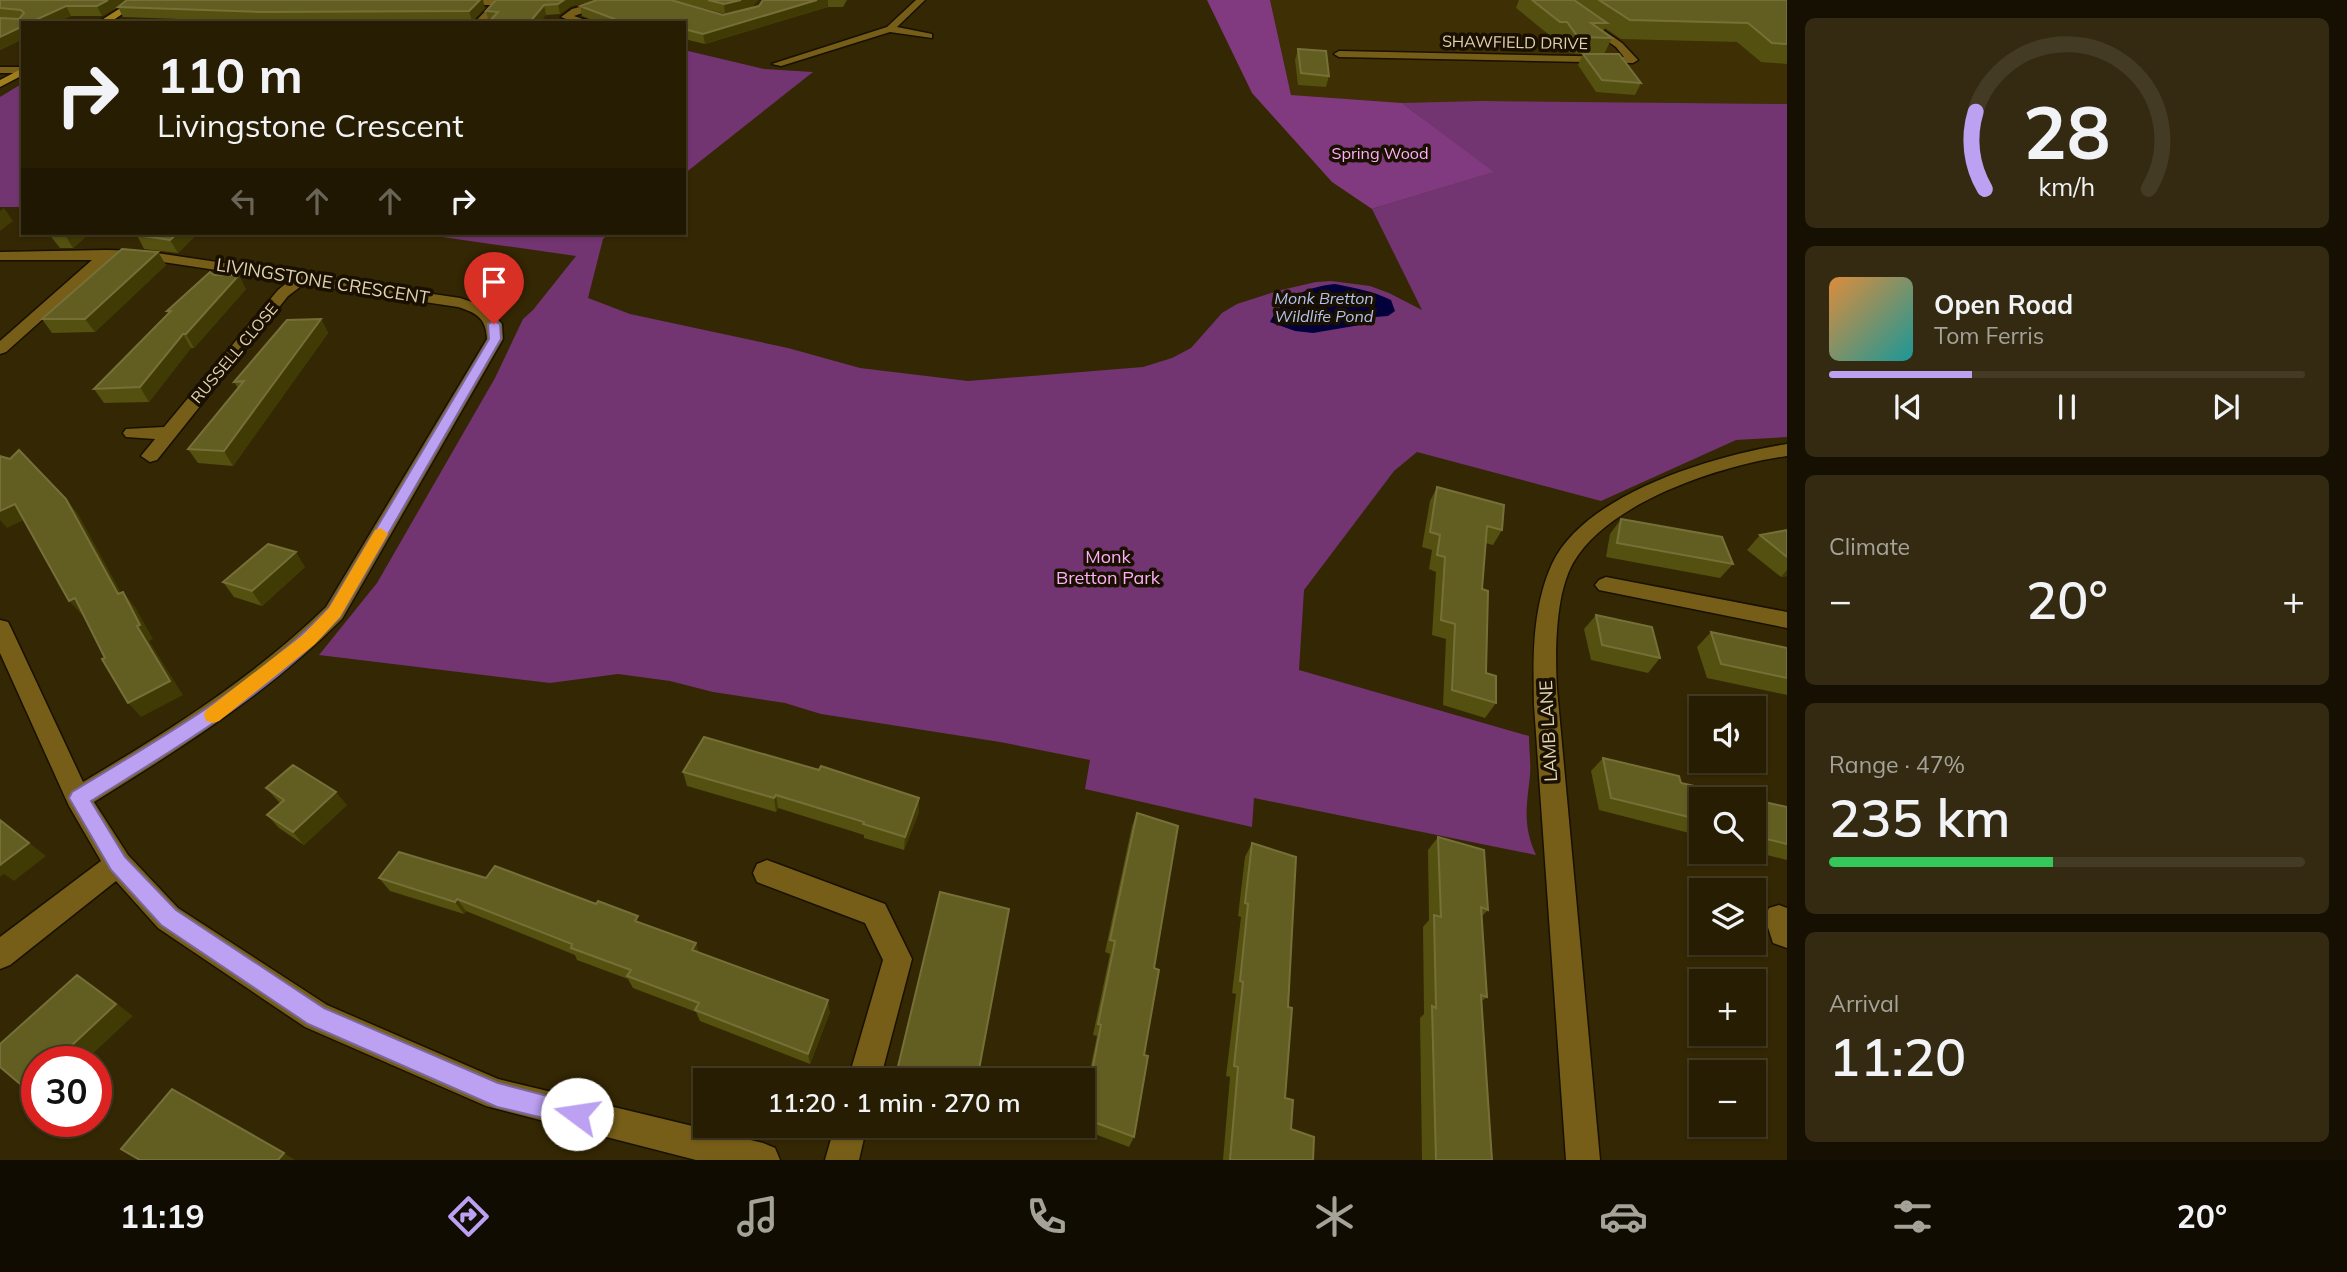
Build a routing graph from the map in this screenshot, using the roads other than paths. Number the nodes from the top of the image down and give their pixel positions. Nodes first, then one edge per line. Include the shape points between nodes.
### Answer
1 (139, 0) edge
2 (616, 0) edge
3 (921, 0) edge
4 (1553, 0) edge
5 (499, 1) edge
6 (446, 2) edge
7 (105, 21) edge
8 (481, 21) edge
9 (581, 21) edge
10 (890, 29) junction
11 (929, 36) dead end
12 (1339, 54) dead end
13 (803, 56) junction
14 (777, 64) dead end
15 (821, 64) dead end
16 (0, 70) edge
17 (21, 70) edge
18 (21, 71) edge
19 (0, 84) edge
20 (107, 254) junction
21 (0, 256) edge
22 (304, 277) junction
23 (0, 349) edge
24 (132, 433) dead end
25 (167, 433) junction
26 (1787, 450) edge
27 (150, 456) dead end
28 (1606, 584) dead end
29 (1787, 620) edge
30 (0, 628) edge
31 (79, 798) junction
32 (118, 864) junction
33 (767, 873) dead end
34 (0, 955) edge
35 (867, 1068) edge
36 (848, 1138) edge
37 (763, 1160) edge
38 (842, 1160) edge
39 (1583, 1160) edge

1 - 7 main road
2 - 9 street via 566,17
3 - 10 street
4 - 12 street, SHAWFIELD DRIVE via 1619,45 1633,60
5 - 6 street
5 - 8 street
10 - 11 street
10 - 13 street
13 - 14 street
13 - 15 street
16 - 17 street
18 - 19 main road
20 - 21 street, LIVINGSTONE CRESCENT
20 - 22 street, LIVINGSTONE CRESCENT
20 - 23 street
22 - 25 street, RUSSELL CLOSE via 283,293
22 - 31 street, LIVINGSTONE CRESCENT via 482,310 494,324 495,339 334,612 309,639 221,710
24 - 25 street
25 - 27 street, RUSSELL CLOSE
26 - 39 street, LAMB LANE via 1755,453 1625,503 1587,530 1563,561 1549,606 1544,635 1549,764
28 - 29 street
30 - 31 street
31 - 32 street
32 - 34 street
32 - 37 street via 168,918 316,1016 497,1095
33 - 35 street via 875,913 898,959
36 - 38 street

